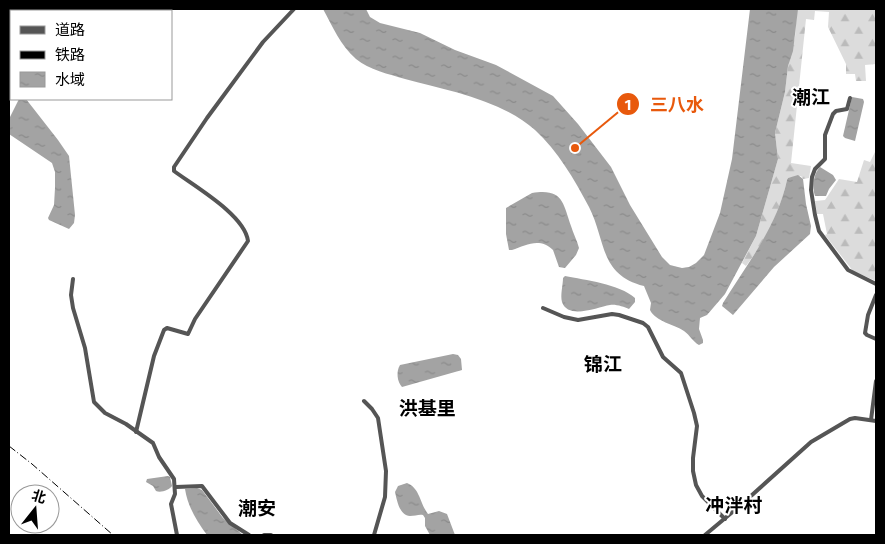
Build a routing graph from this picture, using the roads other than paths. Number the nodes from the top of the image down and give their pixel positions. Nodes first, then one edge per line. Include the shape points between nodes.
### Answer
1 (294, 9) edge
2 (850, 98) dead end
3 (73, 279) dead end
4 (876, 284) edge
5 (876, 295) edge
6 (543, 308) dead end
7 (876, 340) edge
8 (876, 381) edge
9 (364, 401) dead end
10 (874, 421) edge
11 (136, 432) junction
12 (176, 487) junction
13 (725, 519) junction
14 (177, 535) edge
15 (249, 535) edge
16 (264, 535) edge
17 (271, 535) edge
18 (374, 535) edge
19 (705, 535) edge

1 - 11 street via 263,42 174,167 174,172 236,218 248,241 188,334 164,330 154,356
2 - 4 street via 847,109 835,112 826,132 825,159 812,177 812,198 817,227 844,265 849,271
3 - 11 street via 73,308 85,348 94,402 105,413
5 - 7 street via 865,333
6 - 13 street via 578,320 619,315 648,327 662,357 681,373 694,413 697,426 693,458 696,485 702,496
8 - 10 street
9 - 18 street via 378,418 386,471 385,498
10 - 13 street via 850,419 811,442
11 - 12 street via 152,442
12 - 14 street via 171,504
12 - 15 street via 202,486 230,523
13 - 19 street
16 - 17 street

